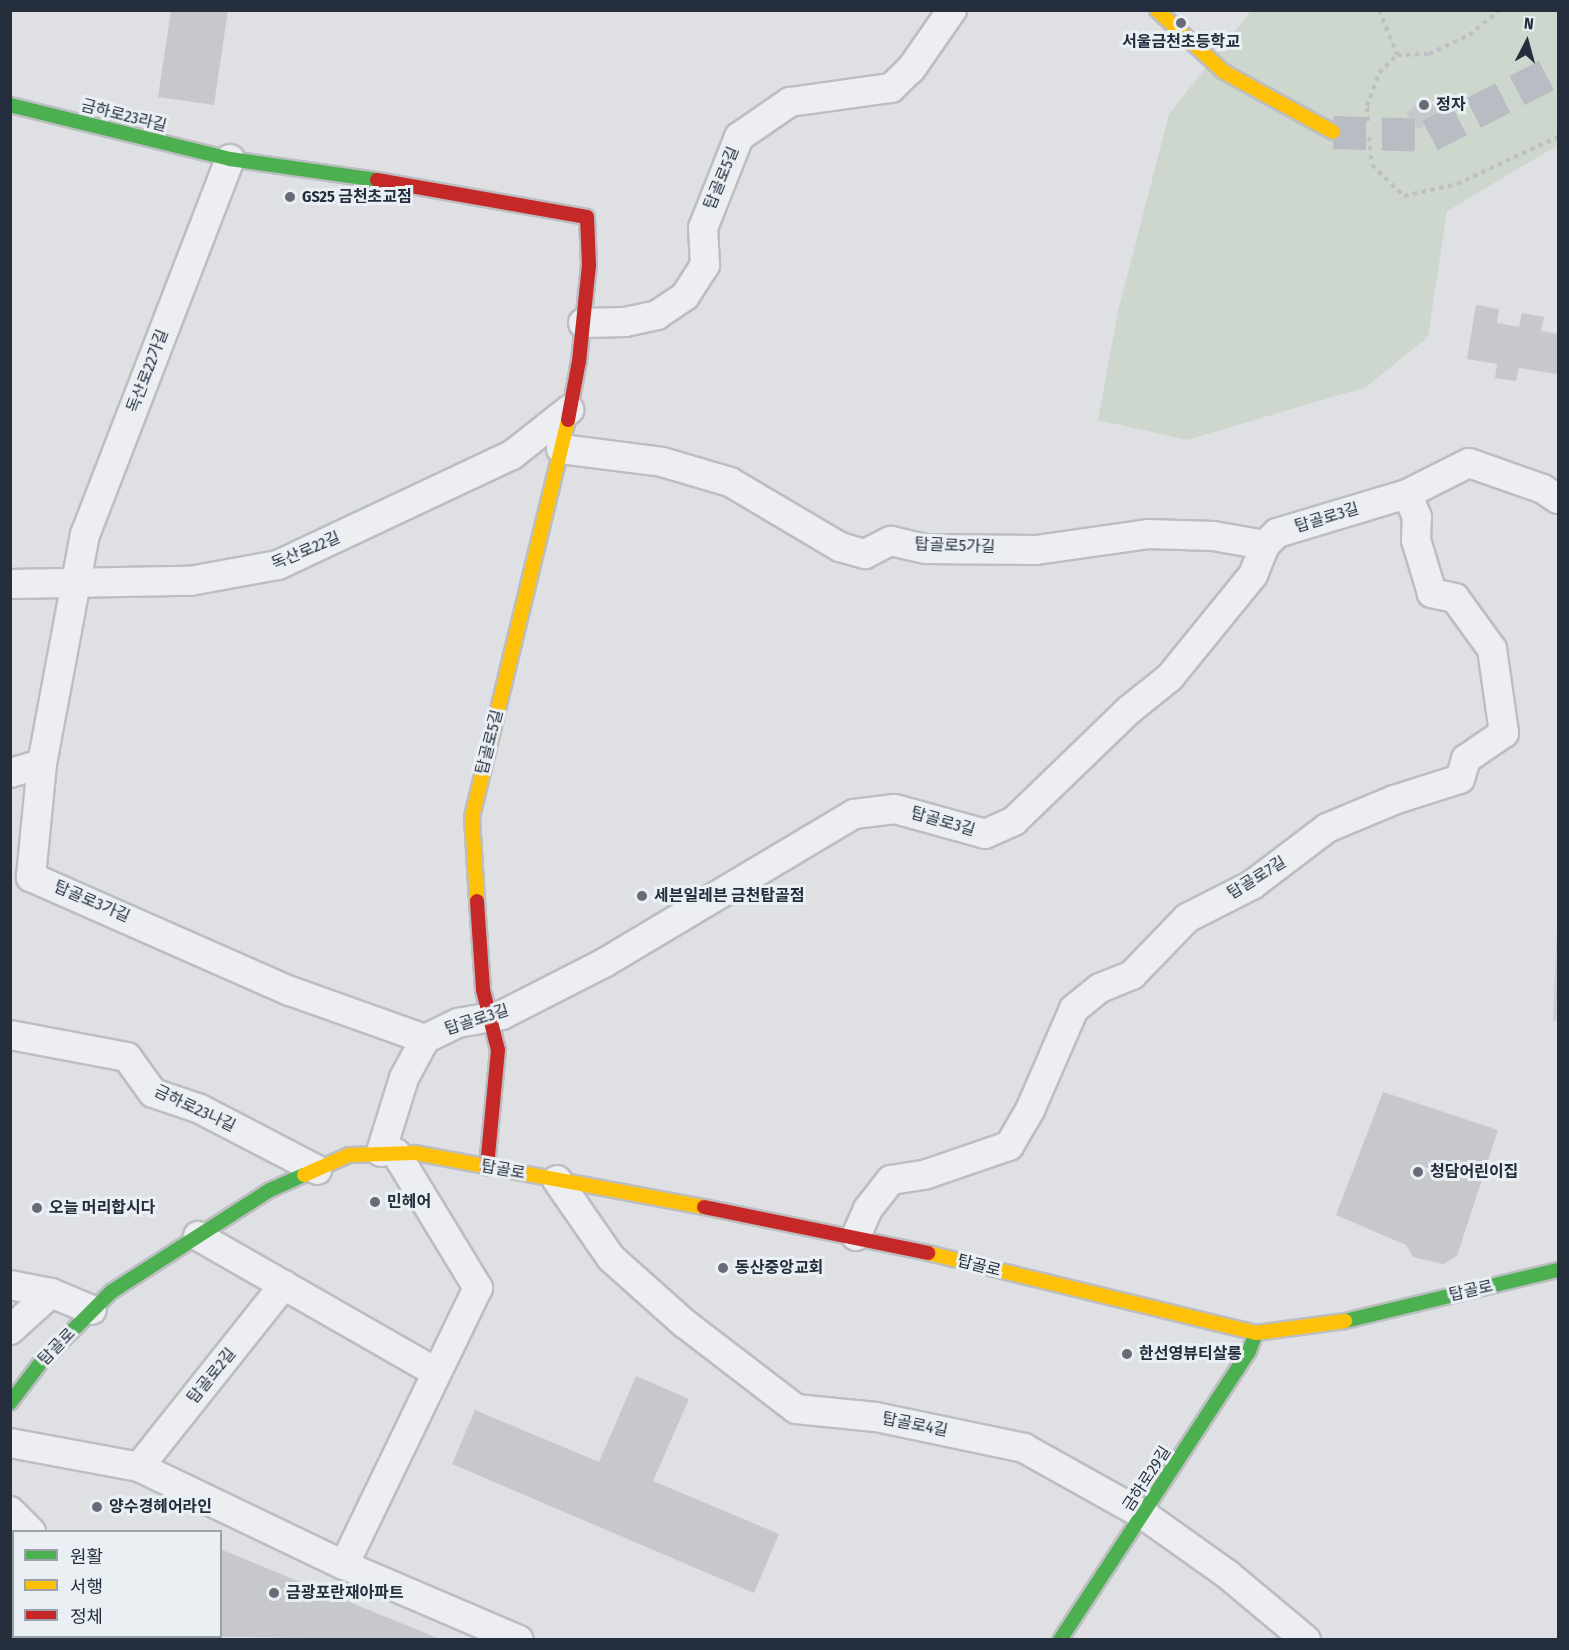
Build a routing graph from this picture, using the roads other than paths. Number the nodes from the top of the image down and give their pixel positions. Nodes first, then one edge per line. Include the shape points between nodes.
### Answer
1 (952, 10) edge
2 (1157, 10) edge
3 (10, 105) edge
4 (1333, 132) tunnel mouth
5 (230, 159) junction
6 (583, 322) junction
7 (569, 410) junction
8 (561, 449) junction
9 (1407, 494) junction
10 (1558, 499) edge
11 (1265, 544) junction
12 (10, 584) edge
13 (73, 585) junction
14 (42, 764) junction
15 (10, 773) edge
16 (488, 1018) junction
17 (10, 1035) edge
18 (425, 1039) junction
19 (389, 1152) junction
20 (487, 1167) junction
21 (317, 1170) junction
22 (557, 1180) junction
23 (198, 1236) junction
24 (856, 1236) junction
25 (1558, 1270) edge
26 (10, 1285) edge
27 (284, 1285) junction
28 (51, 1293) junction
29 (92, 1310) junction
30 (10, 1330) edge
31 (1256, 1333) junction
32 (435, 1372) junction
33 (10, 1403) edge
34 (10, 1443) edge
35 (139, 1467) junction
36 (10, 1511) edge
37 (1144, 1515) junction
38 (29, 1530) edge
39 (344, 1565) junction
40 (519, 1640) edge
41 (1060, 1640) edge
42 (1306, 1640) edge

1 - 6 street, 탑골로5길 via 911,69 891,88 790,102 739,137 703,228 705,265 685,296 657,315 625,322
2 - 4 street via 1224,72
3 - 5 street, 금하로23라길
5 - 6 street, 탑골로5길 via 392,182 587,217 589,265
5 - 13 street, 독산로22가길 via 85,534
6 - 7 street, 탑골로5길
7 - 8 street, 탑골로5길
7 - 13 street, 독산로22길 via 512,455 278,565 190,581
8 - 11 street, 탑골로5가길 via 662,462 730,482 840,548 865,554 891,542 926,549 965,546 1036,550 1148,534 1213,536
8 - 16 street, 탑골로5길 via 472,817
9 - 10 street, 탑골로3길 via 1469,463 1543,489
9 - 11 street, 탑골로3길 via 1276,533
9 - 24 street, 탑골로7길 via 1417,517 1416,540 1432,593 1455,598 1492,649 1504,733 1466,759 1460,779 1394,800 1327,828 1252,885 1186,918 1132,975 1100,988 1074,1009 1040,1090 1009,1146 927,1174 891,1180 868,1209
11 - 16 street, 탑골로3길 via 1253,575 1170,677 1129,710 1014,821 985,834 896,809 854,814 604,963 502,1015
12 - 13 street, 독산로22길
13 - 14 street, 탑골로3가길
14 - 15 street
14 - 18 street, 탑골로3가길 via 31,877 290,991
16 - 18 street, 탑골로3길 via 458,1023
16 - 20 street, 탑골로5길 via 498,1050
17 - 21 street, 금하로23나길 via 127,1057 153,1093 200,1109
18 - 19 street, 탑골로3길 via 404,1078
19 - 20 street, 탑골로
19 - 21 street, 탑골로 via 349,1155
19 - 32 street via 478,1288
20 - 22 street, 탑골로
21 - 23 street, 탑골로 via 270,1190
22 - 24 street, 탑골로
22 - 37 street, 탑골로4길 via 610,1258 684,1323 796,1409 876,1417 1024,1448
23 - 27 street
23 - 29 street, 탑골로 via 111,1292
24 - 31 street, 탑골로
25 - 31 street, 탑골로 via 1345,1321
26 - 28 street
27 - 32 street
27 - 35 street, 탑골로2길
28 - 29 street
28 - 30 street
29 - 33 street, 탑골로 via 42,1361
31 - 37 street, 금하로29길 via 1249,1351
32 - 39 street
34 - 35 street
35 - 39 street
36 - 38 street
37 - 41 street, 금하로29길
37 - 42 street, 탑골로4길 via 1227,1574
39 - 40 street

